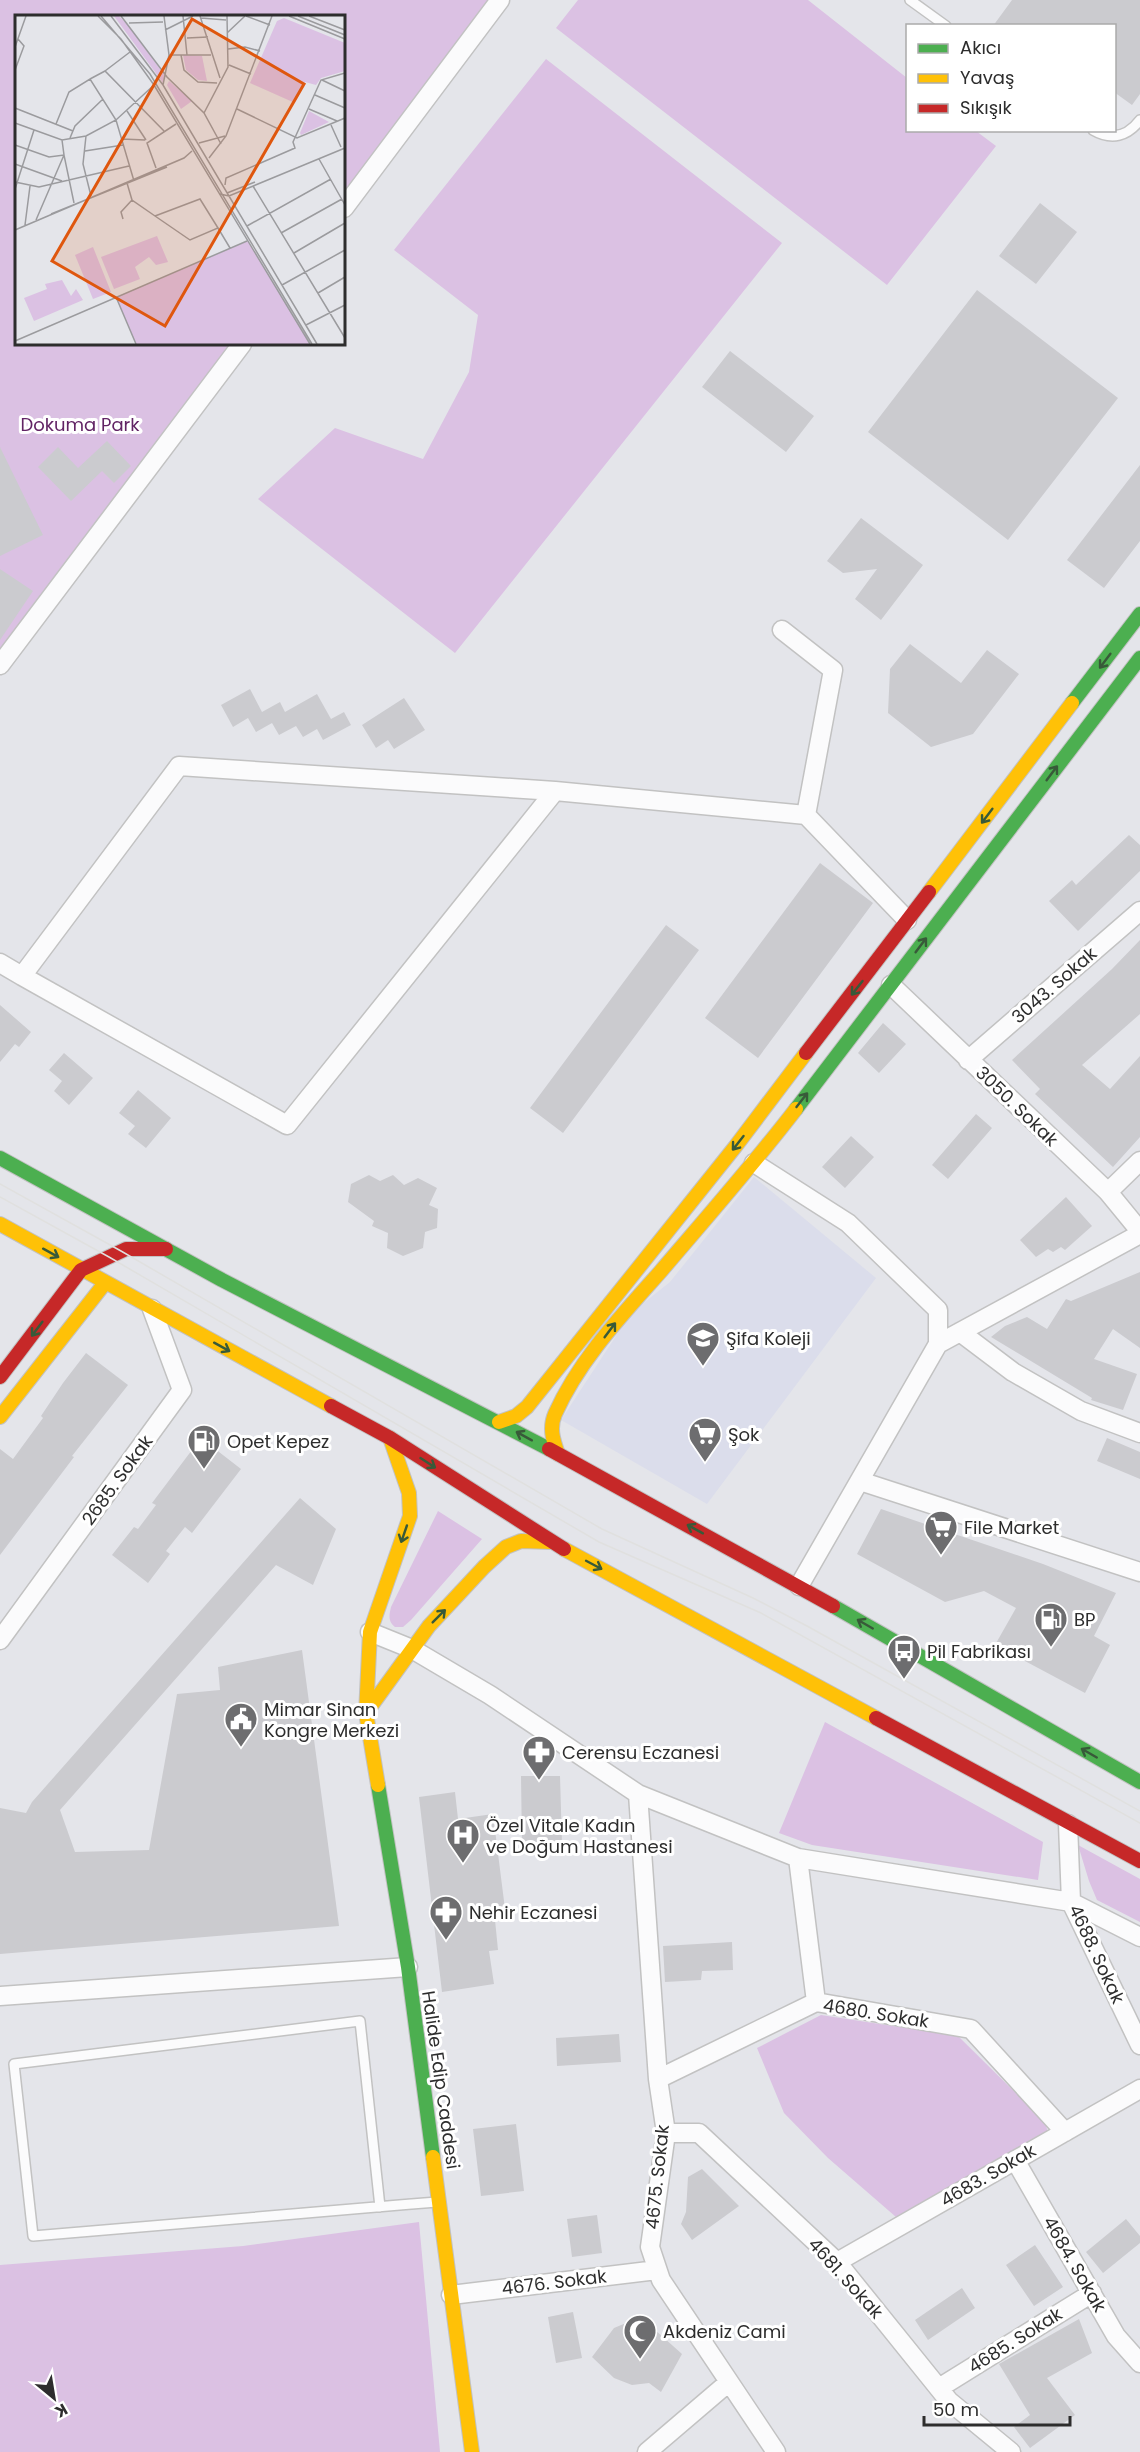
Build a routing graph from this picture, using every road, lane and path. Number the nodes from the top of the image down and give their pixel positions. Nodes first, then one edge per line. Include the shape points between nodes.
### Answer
1 (910, 0) edge
2 (494, 2) edge
3 (942, 24) edge
4 (1140, 120) edge
5 (1098, 132) edge
6 (345, 207) edge
7 (241, 345) edge
8 (1140, 614) edge
9 (782, 630) dead end
10 (0, 665) edge
11 (1138, 666) edge
12 (555, 791) junction
13 (806, 815) junction
14 (1140, 911) edge
15 (908, 920) junction
16 (0, 963) edge
17 (871, 969) junction
18 (22, 976) junction
19 (891, 985) junction
20 (968, 1060) junction
21 (0, 1158) edge
22 (1140, 1161) edge
23 (754, 1163) junction
24 (1108, 1192) junction
25 (0, 1224) edge
26 (1140, 1232) edge
27 (166, 1249) junction
28 (81, 1270) junction
29 (105, 1283) junction
30 (152, 1309) junction
31 (960, 1332) junction
32 (938, 1344) junction
33 (570, 1355) junction
34 (585, 1363) junction
35 (0, 1377) edge
36 (0, 1418) edge
37 (499, 1422) junction
38 (1140, 1433) edge
39 (390, 1438) junction
40 (558, 1454) junction
41 (860, 1481) junction
42 (550, 1542) junction
43 (1140, 1572) edge
44 (799, 1586) junction
45 (370, 1632) junction
46 (0, 1640) edge
47 (412, 1649) junction
48 (366, 1713) junction
49 (1140, 1782) edge
50 (638, 1794) junction
51 (1068, 1824) junction
52 (798, 1858) junction
53 (1140, 1861) edge
54 (1071, 1902) junction
55 (1140, 1936) edge
56 (408, 1967) junction
57 (0, 1996) edge
58 (816, 2002) junction
59 (1140, 2045) edge
60 (658, 2079) junction
61 (1140, 2089) edge
62 (1065, 2132) junction
63 (666, 2133) junction
64 (1015, 2160) junction
65 (439, 2202) junction
66 (380, 2207) junction
67 (837, 2262) junction
68 (657, 2270) junction
69 (1092, 2293) junction
70 (451, 2295) junction
71 (1140, 2363) edge
72 (729, 2382) junction
73 (939, 2388) junction
74 (472, 2452) edge
75 (646, 2452) edge
76 (776, 2452) edge
77 (1011, 2452) edge

1 - 3 lane
2 - 6 street
4 - 5 lane via 1131,131 1112,137
7 - 10 street
8 -> 15 main road
9 - 13 street via 832,670
19 -> 11 main road
12 - 13 street
12 - 18 street via 179,766
12 - 18 street via 287,1125
13 - 15 street
14 - 20 street, 3043. Sokak
15 - 17 main road
16 - 18 street
17 - 19 main road
17 -> 33 main road
19 - 20 street, 3050. Sokak
23 -> 19 main road
20 - 24 street, 3050. Sokak
21 - 27 main road
22 - 24 street
23 - 32 street via 848,1223 938,1310
34 -> 23 main road
24 - 26 street, 3050. Sokak
25 -> 28 main road
26 - 31 street
27 - 28 main road via 126,1249
27 - 37 main road
28 - 29 main road
28 -> 35 main road
29 - 30 main road
29 - 36 main road
30 -> 39 main road
30 - 46 street, 2685. Sokak via 182,1390
31 - 32 street
31 - 38 street via 1013,1372 1081,1411
32 - 41 street
33 - 34 main road
33 - 37 main road via 527,1407
34 - 40 main road via 554,1416 551,1434
40 -> 37 main road
39 -> 42 main road
39 -> 45 main road, Halide Edip Caddesi via 410,1493 410,1516
44 -> 40 main road
41 - 43 street
41 - 44 street
47 -> 42 main road via 429,1626 506,1547 521,1541
42 -> 51 main road
49 -> 44 main road
45 - 47 street
45 - 48 main road, Halide Edip Caddesi
47 - 48 main road
47 - 50 street via 490,1695
48 - 56 main road, Halide Edip Caddesi
50 - 52 street
50 - 60 street, 4675. Sokak
51 - 53 main road
51 - 54 street, 4688. Sokak
52 - 54 street
52 - 58 street
54 - 55 street
54 - 59 street, 4688. Sokak
56 - 57 street
56 - 65 main road, Halide Edip Caddesi
58 - 60 street, 4680. Sokak
58 - 62 street, 4680. Sokak via 971,2029
60 - 63 street, 4675. Sokak
61 - 62 street, 4683. Sokak
62 - 64 street, 4683. Sokak
63 - 67 street, 4681. Sokak via 699,2133
63 - 68 street, 4675. Sokak via 650,2247
64 - 67 street, 4683. Sokak
64 - 69 street, 4684. Sokak
65 - 66 lane
65 - 70 main road, Halide Edip Caddesi
66 - 66 lane via 33,2236 14,2064 360,2022
67 - 73 street, 4681. Sokak
68 - 70 street, 4676. Sokak
68 - 72 street, 4675. Sokak
69 - 71 street, 4684. Sokak via 1116,2336
69 - 73 street, 4685. Sokak
70 - 74 main road, Halide Edip Caddesi
72 - 75 street
72 - 76 street, 4675. Sokak
73 - 77 street, 4681. Sokak via 949,2401

